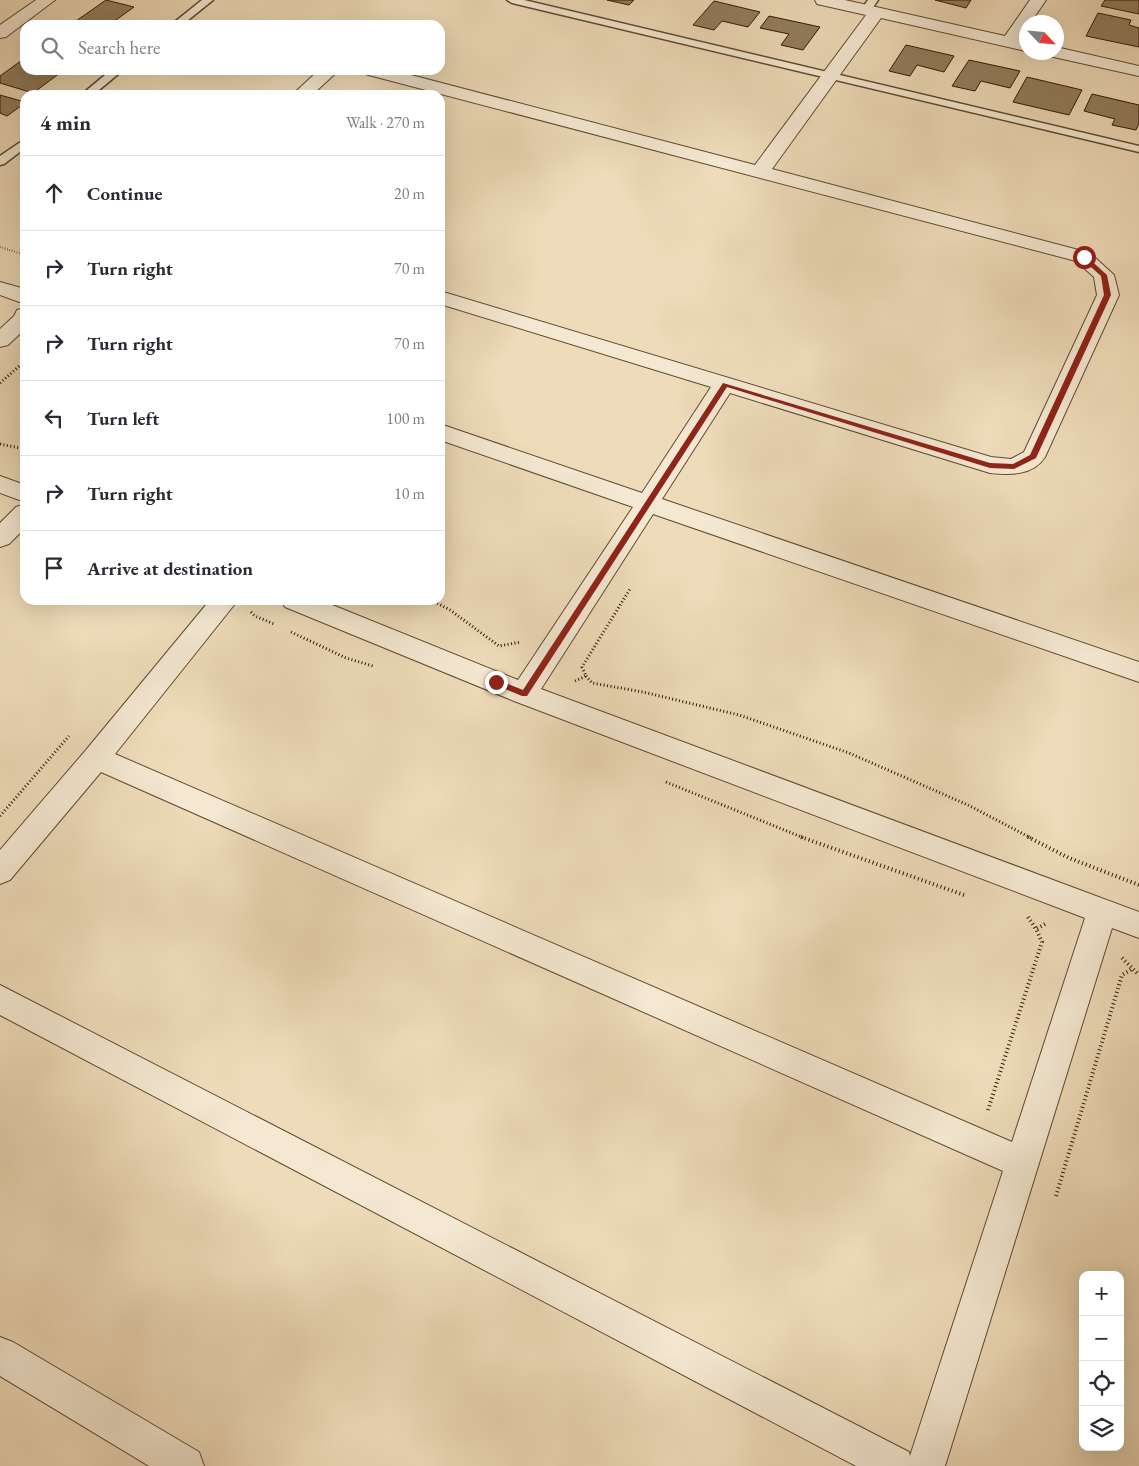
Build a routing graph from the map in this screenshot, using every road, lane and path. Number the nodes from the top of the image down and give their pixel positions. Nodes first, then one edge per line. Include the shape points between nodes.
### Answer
1 (48, 0) edge
2 (208, 0) edge
3 (512, 0) edge
4 (823, 0) edge
5 (1038, 0) edge
6 (872, 7) edge
7 (182, 20) edge
8 (0, 33) edge
9 (1018, 44) edge
10 (1064, 54) edge
11 (1139, 71) edge
12 (112, 75) edge
13 (324, 75) edge
14 (391, 75) edge
15 (830, 76) junction
16 (92, 90) edge
17 (307, 90) edge
18 (20, 146) edge
19 (1139, 149) edge
20 (0, 162) edge
21 (760, 172) junction
22 (0, 247) edge
23 (20, 253) edge
24 (0, 288) edge
25 (20, 294) edge
26 (445, 299) edge
27 (20, 322) edge
28 (0, 340) edge
29 (20, 365) edge
30 (0, 383) edge
31 (725, 384) junction
32 (445, 434) edge
33 (0, 444) edge
34 (20, 448) edge
35 (0, 484) edge
36 (20, 492) edge
37 (647, 504) junction
38 (20, 518) edge
39 (0, 538) edge
40 (633, 585) dead end
41 (221, 605) edge
42 (306, 605) edge
43 (443, 605) edge
44 (512, 649) dead end
45 (1139, 672) edge
46 (586, 676) junction
47 (572, 682) dead end
48 (524, 694) junction
49 (96, 758) junction
50 (662, 780) dead end
51 (0, 871) edge
52 (1139, 885) edge
53 (971, 897) dead end
54 (1102, 912) junction
55 (1027, 915) dead end
56 (1050, 921) dead end
57 (1139, 925) edge
58 (1036, 929) junction
59 (1122, 957) dead end
60 (1132, 969) junction
61 (1139, 975) edge
62 (0, 999) edge
63 (985, 1119) dead end
64 (1022, 1163) junction
65 (1056, 1196) dead end
66 (0, 1355) edge
67 (185, 1466) edge
68 (895, 1466) edge
69 (926, 1466) edge

1 - 8 street
2 - 7 lane
3 - 15 lane
4 - 6 street
5 - 9 street
6 - 9 street
6 - 15 street
10 - 11 street
12 - 16 lane
13 - 17 street
14 - 21 street
15 - 19 lane
15 - 21 street
18 - 20 lane
21 - 31 street via 1084,257 1104,275 1108,295 1033,457 1014,467 990,465
22 - 23 path
24 - 25 street
26 - 31 street
27 - 28 street
29 - 30 path
31 - 37 street
32 - 37 street
33 - 34 path
35 - 36 street
37 - 45 street
37 - 48 street
38 - 39 street
40 - 46 path via 582,667
41 - 49 street
42 - 48 street
43 - 44 path via 499,646 509,645
46 - 47 path
46 - 52 path via 592,683 739,716 849,752 968,804 1069,858
48 - 54 street
49 - 51 street
49 - 64 street
50 - 53 path via 753,818
54 - 57 street
54 - 64 street
55 - 58 path
56 - 58 path
58 - 63 path via 1042,942
59 - 60 path
60 - 61 path
60 - 65 path via 1122,975
62 - 68 street
64 - 69 street
66 - 67 street

